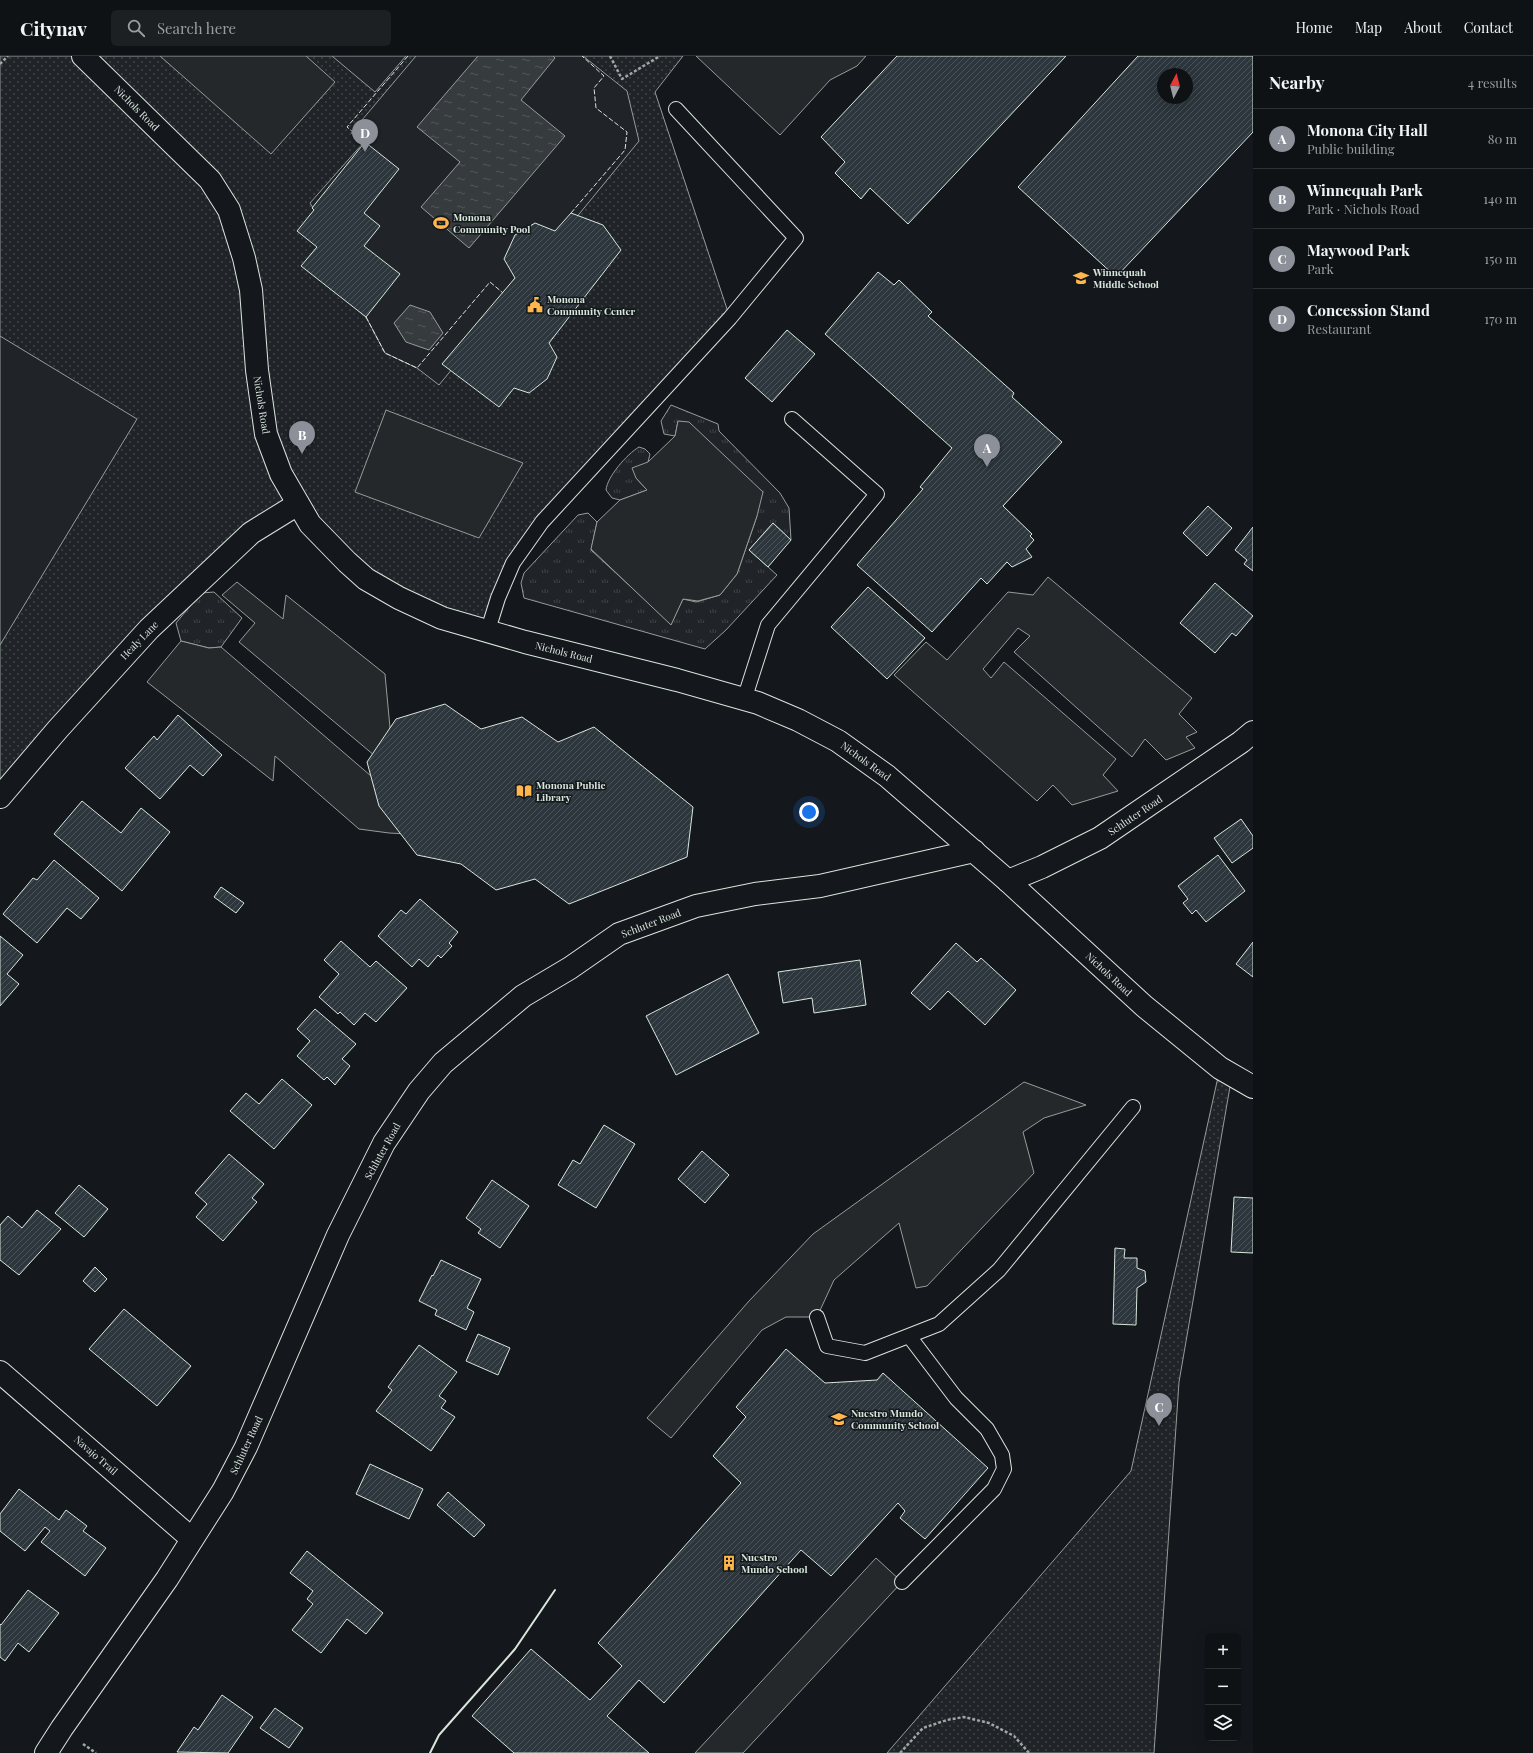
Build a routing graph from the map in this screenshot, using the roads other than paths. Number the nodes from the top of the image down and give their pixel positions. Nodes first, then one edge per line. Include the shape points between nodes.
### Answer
1 (83, 56) edge
2 (676, 109) dead end
3 (792, 419) dead end
4 (298, 504) junction
5 (488, 630) junction
6 (744, 700) junction
7 (1253, 732) edge
8 (0, 797) edge
9 (974, 851) junction
10 (1008, 881) junction
11 (1253, 1087) edge
12 (1133, 1107) dead end
13 (816, 1317) dead end
14 (909, 1336) junction
15 (0, 1372) edge
16 (192, 1538) junction
17 (902, 1582) dead end
18 (46, 1753) edge

1 - 4 street, Nichols Road via 210,180 229,210 251,290 257,370 266,434 281,474
2 - 5 lane via 796,238 730,318 542,522 514,563 498,598
3 - 6 lane via 877,494 768,625
4 - 5 street, Nichols Road via 310,524 366,579 442,618
4 - 8 street, Healy Lane via 250,533 149,629
5 - 6 street, Nichols Road
6 - 9 street, Nichols Road via 758,703 798,720 838,741 887,776
7 - 10 street, Schluter Road via 1100,838
9 - 10 street, Nichols Road
9 - 16 street, Schluter Road via 820,886 755,894 696,906 619,934 570,968 522,996 443,1063 419,1091 384,1143 338,1235 246,1448 223,1491
10 - 11 street, Nichols Road via 1144,1006 1220,1068
12 - 14 lane via 999,1270 939,1324
13 - 14 lane via 827,1346 865,1353
14 - 17 lane via 956,1398 987,1429 1002,1455 1004,1468 994,1489
15 - 16 street, Navajo Trail
16 - 18 street, Schluter Road via 167,1579

